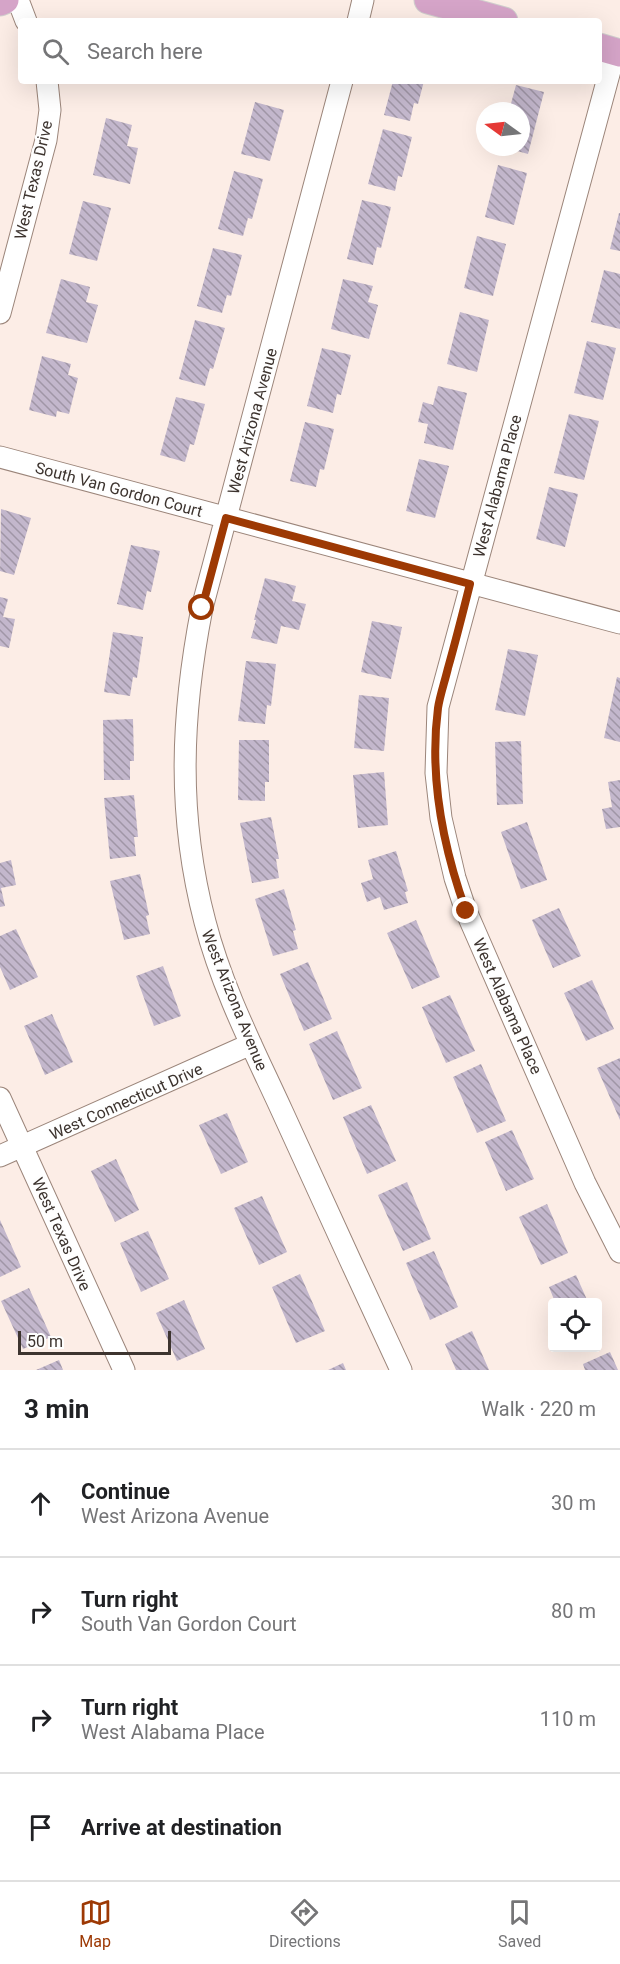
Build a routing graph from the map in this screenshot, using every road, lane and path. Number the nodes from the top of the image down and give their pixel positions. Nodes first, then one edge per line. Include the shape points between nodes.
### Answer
1 (5, 0) edge
2 (18, 0) edge
3 (363, 0) edge
4 (428, 0) edge
5 (0, 2) edge
6 (25, 18) edge
7 (359, 18) edge
8 (493, 18) edge
9 (611, 51) edge
10 (47, 84) edge
11 (341, 84) edge
12 (0, 313) edge
13 (0, 458) edge
14 (226, 518) junction
15 (470, 584) junction
16 (620, 623) edge
17 (251, 1044) junction
18 (0, 1098) edge
19 (22, 1147) junction
20 (0, 1156) edge
21 (620, 1252) edge
22 (124, 1370) edge
23 (401, 1370) edge

1 - 5 main road
2 - 6 street
3 - 7 street
4 - 8 main road
9 - 15 street, West Alabama Place
10 - 12 street, West Texas Drive via 50,110 46,140
11 - 14 street, West Arizona Avenue
13 - 14 street, South Van Gordon Court
14 - 15 street, South Van Gordon Court
14 - 17 street, West Arizona Avenue via 193,653 185,728 186,805 205,923
15 - 16 street, South Van Gordon Court
15 - 21 street, West Alabama Place via 438,707 436,772 447,851 466,911 585,1183
17 - 19 street, West Connecticut Drive
17 - 23 street, West Arizona Avenue
18 - 19 street, West Texas Drive
19 - 20 street, West Connecticut Drive
19 - 22 street, West Texas Drive

